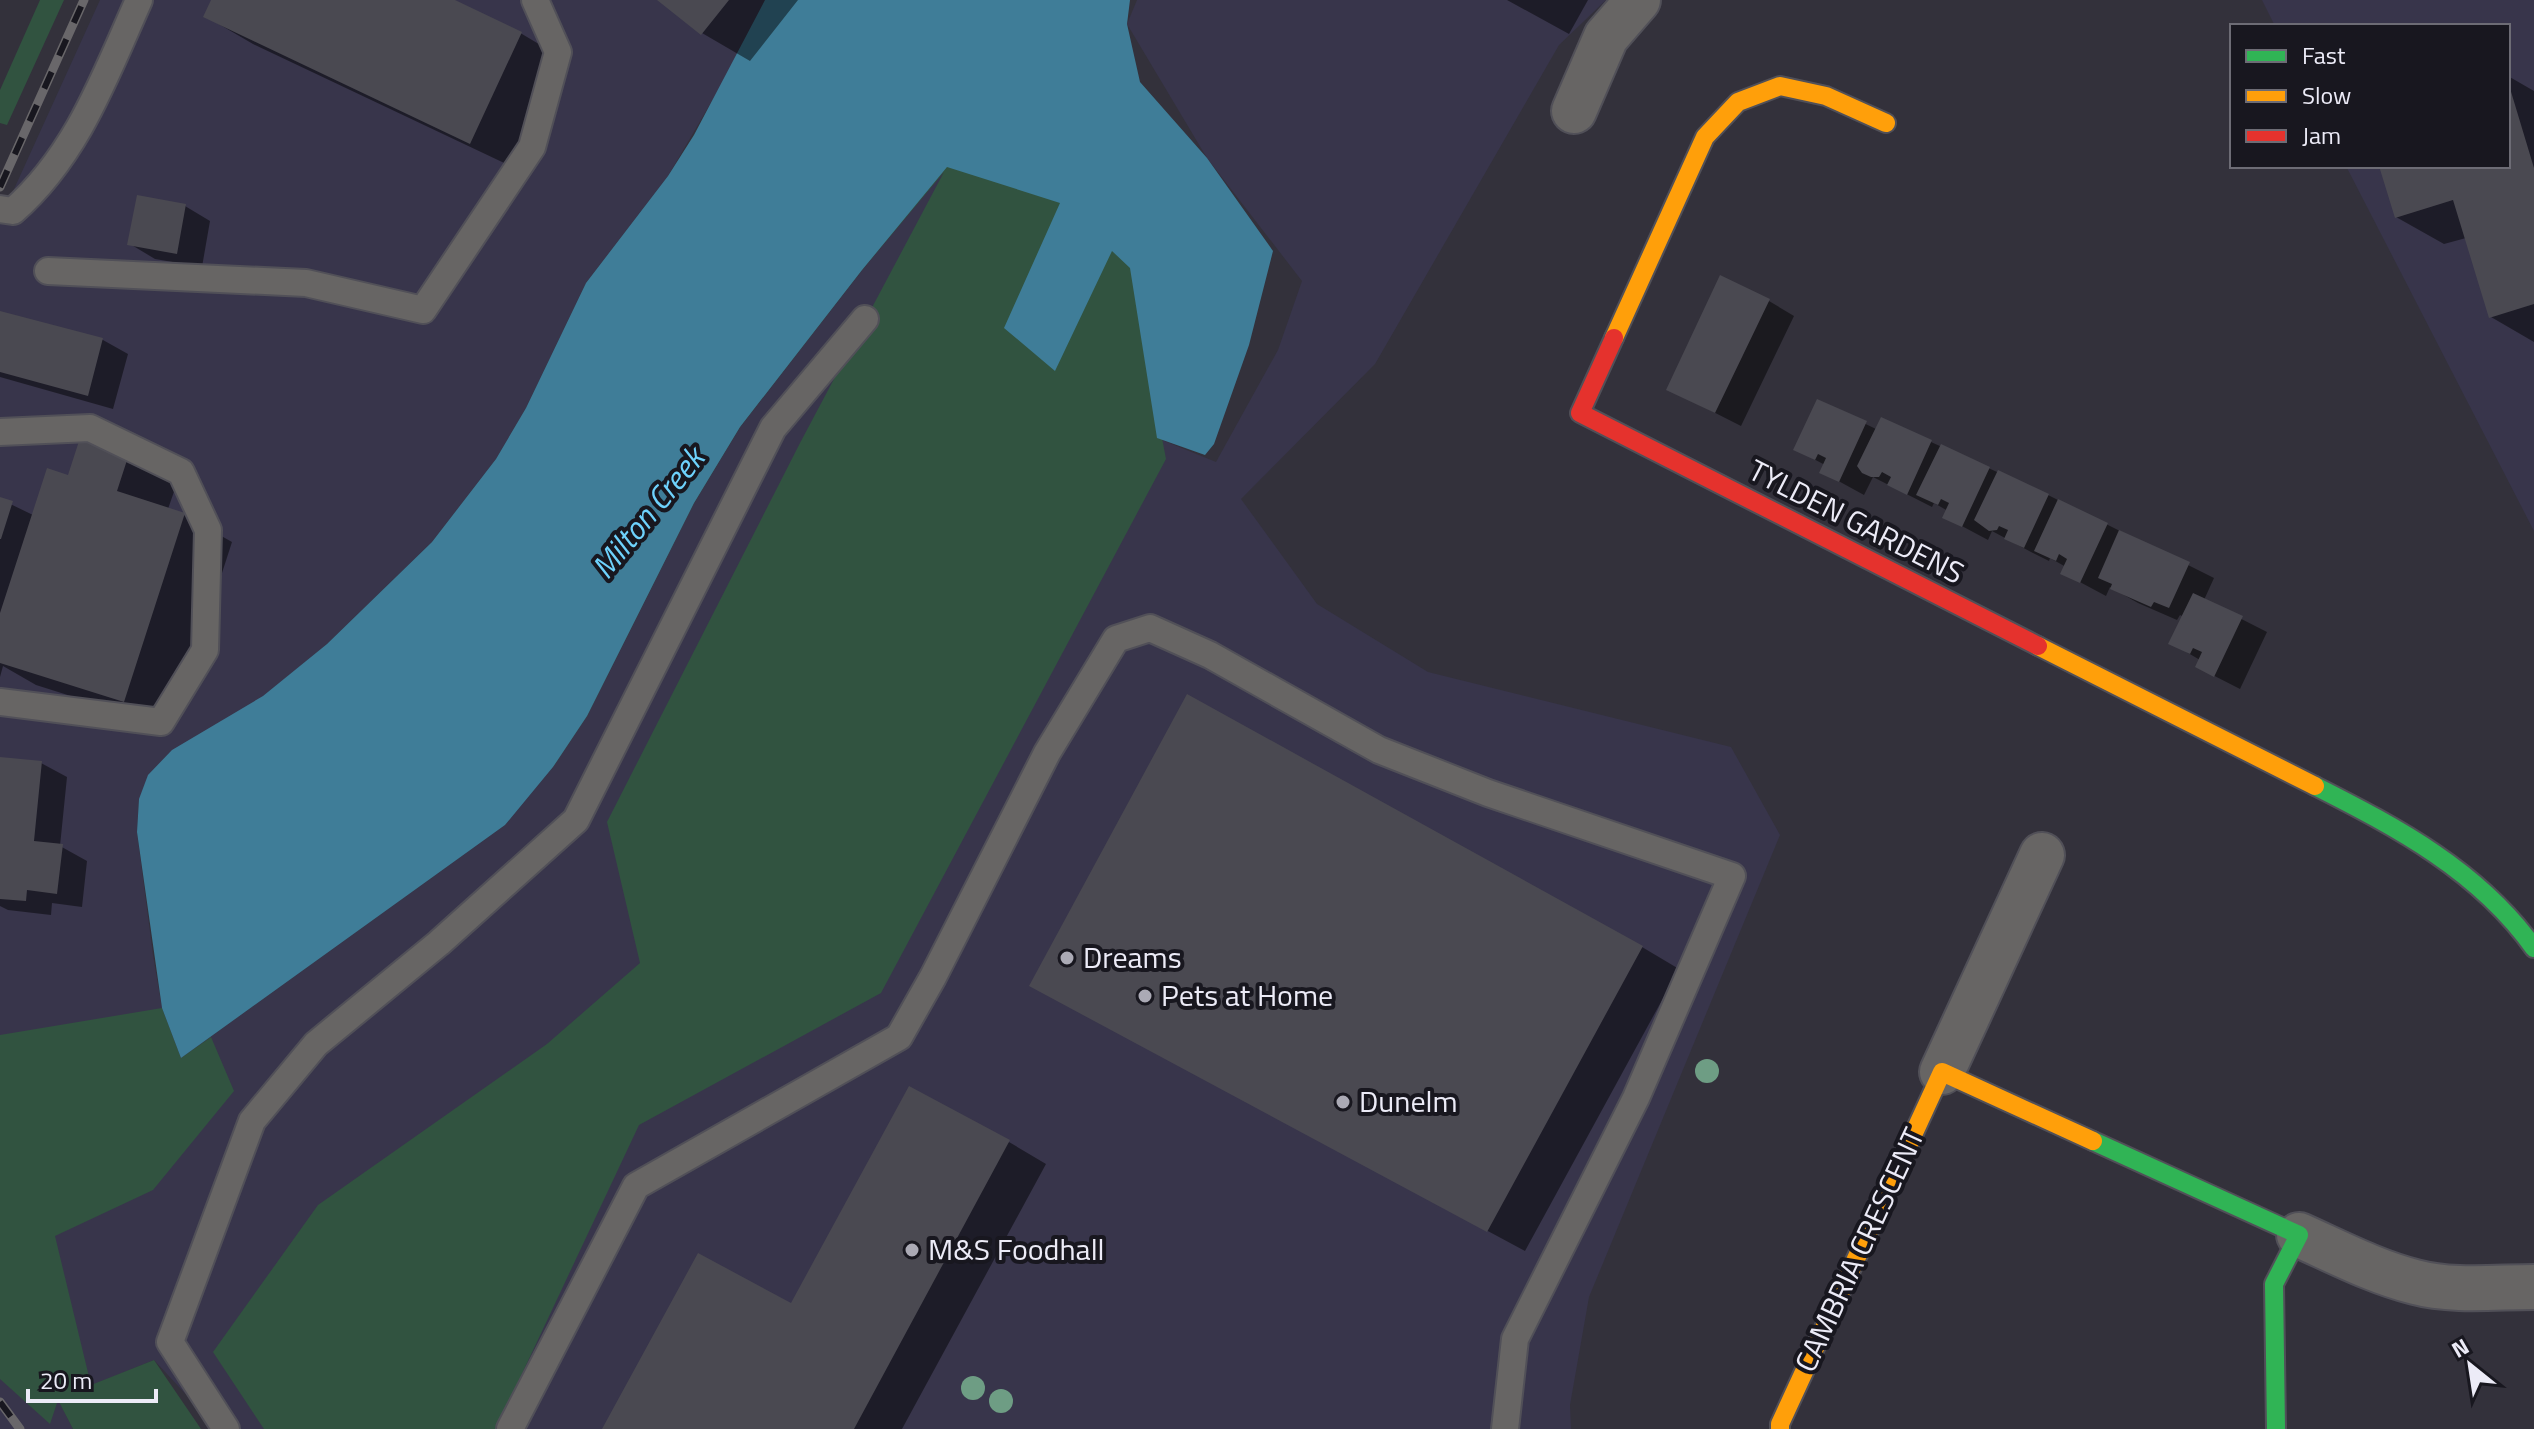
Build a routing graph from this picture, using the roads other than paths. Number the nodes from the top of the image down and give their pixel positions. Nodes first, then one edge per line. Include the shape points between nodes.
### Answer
1 (139, 0) edge
2 (535, 0) edge
3 (1638, 0) edge
4 (1574, 111) dead end
5 (1886, 123) dead end
6 (0, 209) edge
7 (48, 271) dead end
8 (865, 319) dead end
9 (0, 432) edge
10 (0, 702) edge
11 (2042, 855) dead end
12 (2533, 944) edge
13 (1942, 1072) junction
14 (2299, 1235) junction
15 (2534, 1287) edge
16 (226, 1429) edge
17 (510, 1429) edge
18 (1505, 1429) edge
19 (1780, 1429) edge
20 (2276, 1429) edge

1 - 6 lane via 85,123 35,192 13,211
2 - 7 lane via 558,52 532,147 423,310 306,283
3 - 4 street via 1606,37
5 - 12 street, TYLDEN GARDENS via 1826,96 1780,86 1738,102 1705,137 1580,413 2376,817 2440,854 2488,894
8 - 16 lane via 773,428 576,820 316,1044 252,1121 170,1342
9 - 10 lane via 90,428 181,472 208,530 205,650 161,722
11 - 13 street, CAMBRIA CRESCENT
13 - 14 street
13 - 19 street, CAMBRIA CRESCENT
14 - 15 street via 2417,1283
14 - 20 street via 2274,1284
17 - 18 lane via 636,1186 899,1037 1047,753 1108,652 1116,639 1150,628 1210,655 1379,750 1732,876 1636,1098 1515,1339

